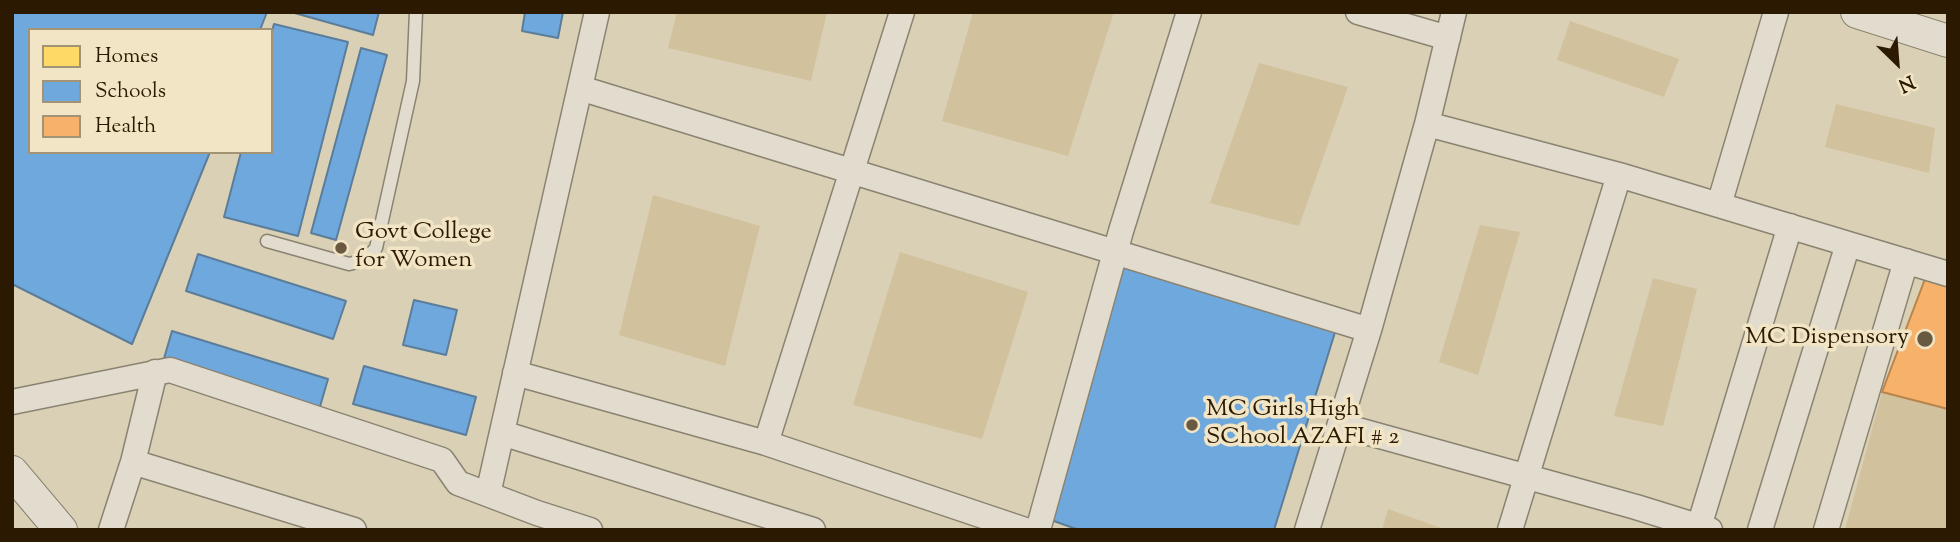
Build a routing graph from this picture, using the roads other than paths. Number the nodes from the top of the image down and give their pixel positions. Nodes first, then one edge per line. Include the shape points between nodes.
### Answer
1 (416, 12) edge
2 (597, 12) edge
3 (902, 12) edge
4 (1189, 12) edge
5 (1358, 12) edge
6 (1454, 12) edge
7 (1776, 12) edge
8 (1867, 14) edge
9 (1448, 38) junction
10 (1948, 41) edge
11 (580, 88) junction
12 (1427, 124) junction
13 (852, 172) junction
14 (1619, 175) junction
15 (1719, 205) junction
16 (1790, 226) junction
17 (267, 241) dead end
18 (1848, 244) junction
19 (1115, 252) junction
20 (1906, 261) junction
21 (1948, 274) edge
22 (1369, 330) junction
23 (155, 372) junction
24 (515, 373) junction
25 (12, 402) edge
26 (1340, 425) junction
27 (502, 433) junction
28 (766, 443) junction
29 (133, 462) junction
30 (12, 472) edge
31 (1527, 477) junction
32 (488, 495) junction
33 (1703, 529) edge
34 (61, 530) edge
35 (111, 530) edge
36 (354, 530) edge
37 (590, 530) edge
38 (813, 530) edge
39 (1025, 530) edge
40 (1038, 530) edge
41 (1307, 530) edge
42 (1510, 530) edge
43 (1760, 530) edge
44 (1826, 530) edge

1 - 17 lane via 413,81 376,248 365,260 349,264
2 - 11 street
3 - 13 street
4 - 19 street
5 - 9 street
6 - 9 street
7 - 15 street
8 - 10 street
9 - 12 street
11 - 13 street
11 - 24 street
12 - 14 street
12 - 22 street
13 - 19 street
13 - 28 street
14 - 15 street
14 - 31 street
15 - 16 street
16 - 18 street
16 - 33 street
18 - 20 street
18 - 43 street
19 - 22 street
19 - 40 street
20 - 21 street
20 - 44 street
22 - 26 street
23 - 25 street
23 - 29 street
23 - 32 street via 170,370 442,460 458,483
24 - 27 street
24 - 28 street
26 - 31 street
26 - 41 street
27 - 32 street
27 - 38 street
28 - 39 street
29 - 35 street
29 - 36 street
30 - 34 street
31 - 33 street
31 - 42 street
32 - 37 street

